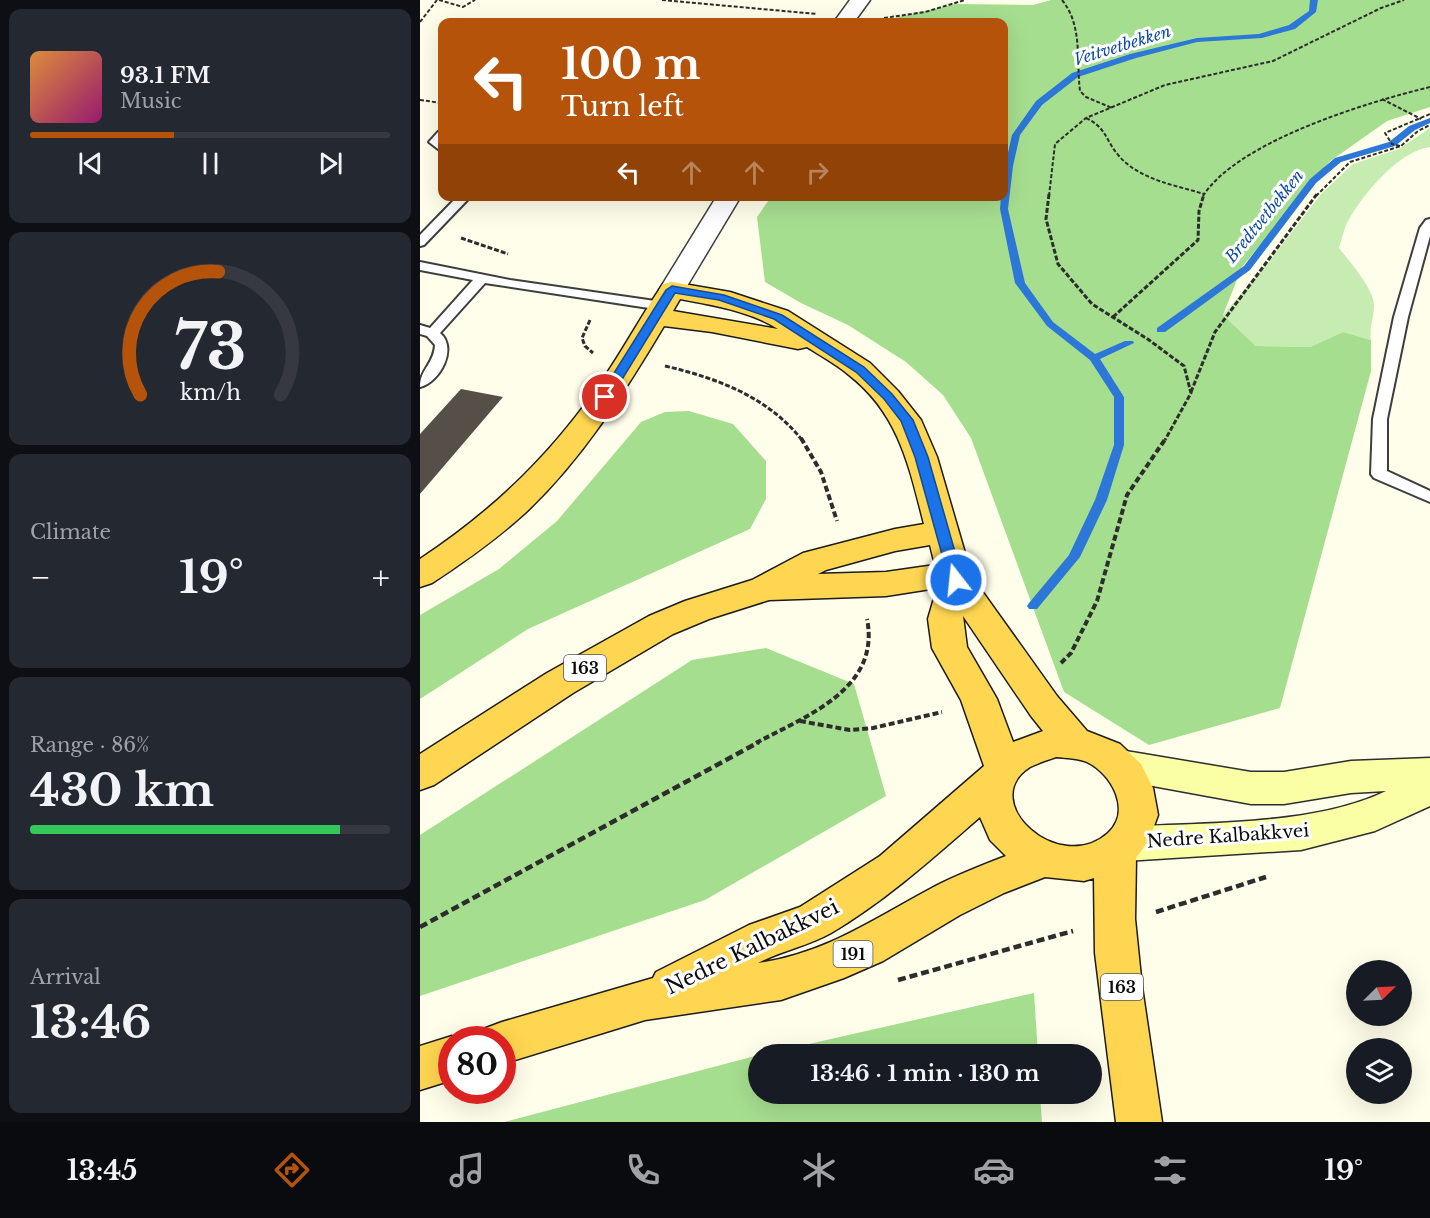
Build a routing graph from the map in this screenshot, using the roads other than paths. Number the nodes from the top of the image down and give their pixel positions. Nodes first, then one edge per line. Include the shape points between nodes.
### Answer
1 (860, 0) edge
2 (847, 18) edge
3 (460, 201) edge
4 (726, 201) edge
5 (1430, 223) edge
6 (420, 242) edge
7 (420, 266) edge
8 (481, 279) junction
9 (663, 304) junction
10 (427, 331) edge
11 (420, 383) edge
12 (1430, 497) edge
13 (943, 532) junction
14 (420, 575) edge
15 (955, 577) junction
16 (764, 589) junction
17 (1075, 743) junction
18 (1120, 765) junction
19 (1000, 773) junction
20 (420, 774) edge
21 (1430, 774) edge
22 (1430, 788) edge
23 (1120, 848) junction
24 (1044, 860) junction
25 (645, 1000) junction
26 (516, 1039) edge
27 (438, 1062) edge
28 (420, 1068) edge
29 (1139, 1122) edge

1 - 2 street
3 - 6 lane
4 - 9 street
5 - 12 lane via 1401,317 1380,419 1379,474
7 - 8 lane
8 - 9 lane
8 - 10 lane
9 - 13 highway via 712,324 820,345 860,369 906,420 922,457
9 - 14 highway via 593,415 549,470 484,530
10 - 11 lane via 440,337 442,355
13 - 15 highway
13 - 16 highway, 163 via 815,561
15 - 16 highway, 163
15 - 17 highway via 1044,706
15 - 19 highway via 945,619 950,648 979,699
16 - 20 highway, 163 via 697,610 618,648
17 - 18 highway, 191 via 1107,755
17 - 19 highway, 191 via 1054,742 1034,747 1016,755
18 - 21 main road via 1251,788 1284,788 1351,777
18 - 23 highway, 191 via 1134,783 1140,804 1137,825
19 - 24 highway, 191 via 993,802 1000,826 1018,846
19 - 25 highway, Nedre Kalbakkvei / 191 via 894,868 814,921 764,939
22 - 23 main road, Nedre Kalbakkvei via 1376,815 1301,833
23 - 24 highway, 191 via 1094,862 1069,865
23 - 29 highway, 163 via 1112,887 1114,921
24 - 25 highway, Nedre Kalbakkvei / 191 via 990,880 829,964 781,980
25 - 26 highway, Nedre Kalbakkvei / 191
27 - 28 highway

